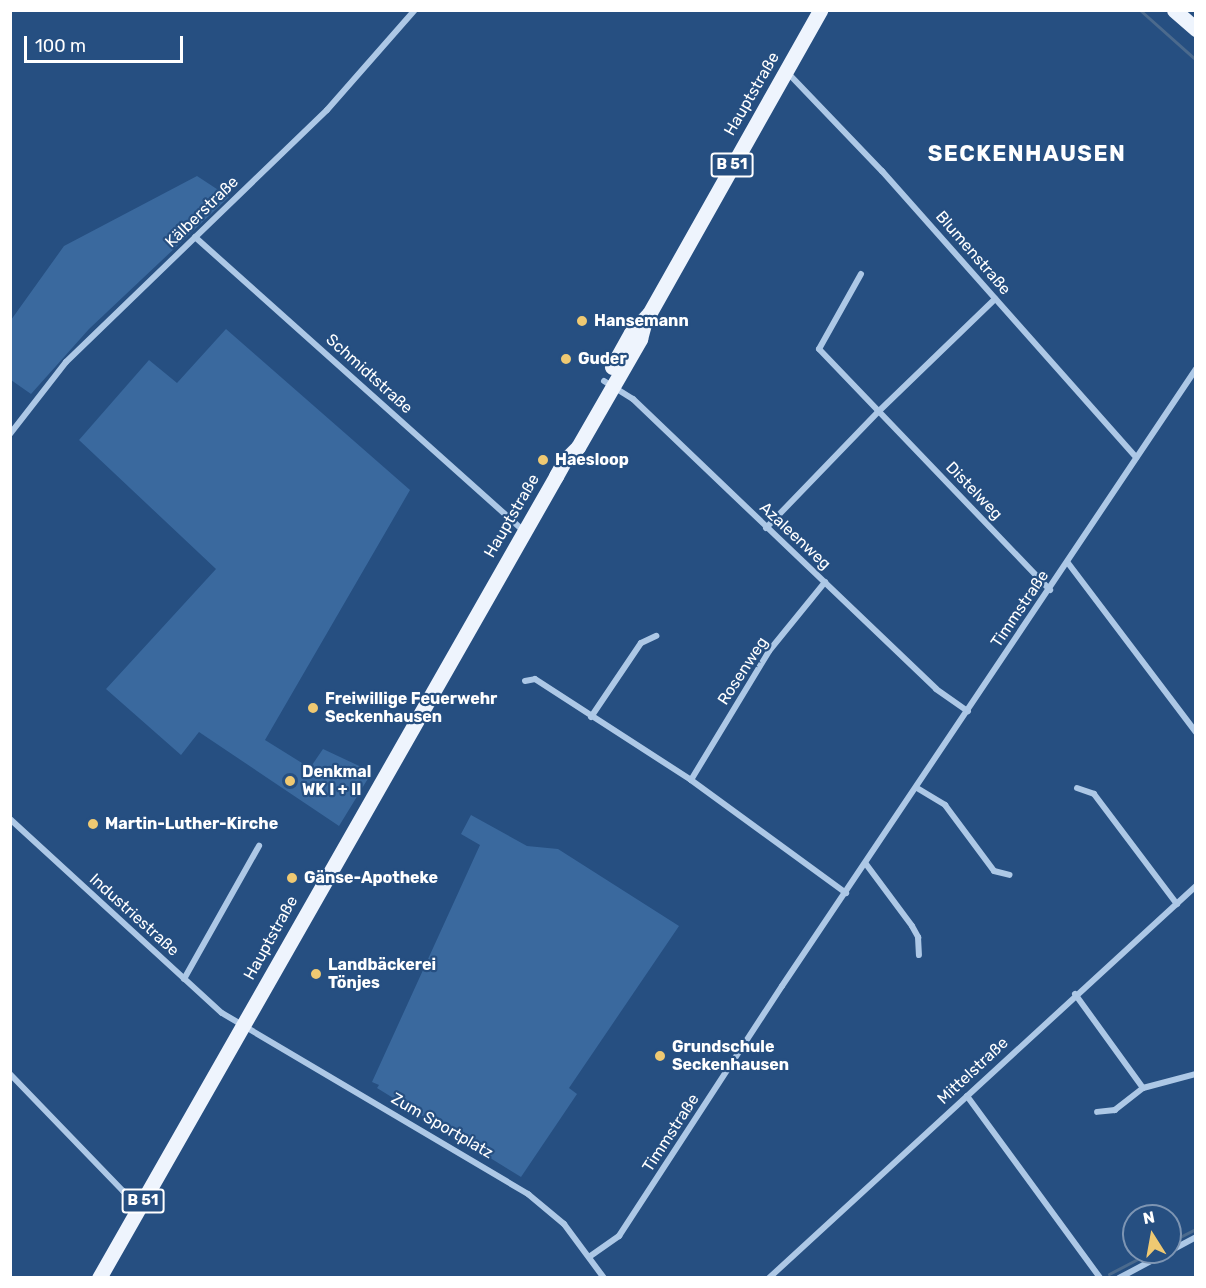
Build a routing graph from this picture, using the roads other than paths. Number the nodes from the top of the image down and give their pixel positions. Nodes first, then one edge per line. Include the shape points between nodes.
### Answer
1 (415, 10) edge
2 (820, 10) edge
3 (1174, 10) edge
4 (1196, 29) edge
5 (786, 71) junction
6 (195, 237) junction
7 (861, 274) dead end
8 (995, 299) junction
9 (1196, 369) edge
10 (609, 383) junction
11 (878, 412) junction
12 (10, 434) edge
13 (1137, 457) junction
14 (766, 528) junction
15 (524, 531) junction
16 (1068, 563) junction
17 (825, 582) junction
18 (1050, 590) junction
19 (656, 636) dead end
20 (525, 681) dead end
21 (968, 711) junction
22 (591, 717) junction
23 (1196, 732) edge
24 (691, 780) junction
25 (917, 788) junction
26 (1077, 788) dead end
27 (10, 819) edge
28 (259, 846) dead end
29 (866, 864) junction
30 (1010, 875) dead end
31 (1196, 886) edge
32 (846, 893) junction
33 (1177, 904) junction
34 (920, 955) dead end
35 (184, 979) junction
36 (1076, 994) junction
37 (242, 1026) junction
38 (10, 1074) edge
39 (1196, 1074) edge
40 (1143, 1088) junction
41 (966, 1096) junction
42 (1097, 1112) dead end
43 (143, 1202) junction
44 (1196, 1237) edge
45 (1182, 1244) edge
46 (589, 1257) junction
47 (1145, 1264) edge
48 (99, 1278) edge
49 (604, 1278) edge
50 (769, 1278) edge
51 (1100, 1278) edge
52 (1119, 1278) edge

1 - 6 street, Kälberstraße via 327,110
2 - 5 main road, Hauptstraße / B 51
3 - 4 main road
5 - 8 street, Blumenstraße via 882,171
5 - 10 main road, Hauptstraße / B 51 via 645,320 631,333
6 - 12 street, Kälberstraße via 66,362
6 - 15 street, Schmidtstraße
7 - 11 street, Distelweg via 819,349
8 - 11 street
8 - 13 street, Blumenstraße
9 - 13 street, Timmstraße
10 - 14 street, Azaleenweg via 633,399
10 - 15 main road, Hauptstraße / B 51 via 570,442 565,460
11 - 14 street
11 - 18 street, Distelweg
13 - 16 street, Timmstraße
14 - 17 street, Azaleenweg
15 - 37 main road, Hauptstraße / B 51
16 - 18 street, Timmstraße
16 - 23 street
17 - 21 street, Azaleenweg via 936,689
17 - 24 street, Rosenweg via 770,651
18 - 21 street, Timmstraße
19 - 22 street via 641,643
20 - 22 street via 535,679
21 - 25 street, Timmstraße
22 - 24 street
24 - 32 street
25 - 29 street, Timmstraße
25 - 30 street via 945,805 994,871
26 - 33 street via 1094,794
27 - 35 street, Industriestraße
28 - 35 street
29 - 32 street, Timmstraße
29 - 34 street via 912,926
31 - 33 street, Mittelstraße
32 - 46 street, Timmstraße via 619,1236
33 - 36 street, Mittelstraße
35 - 37 street, Industriestraße
36 - 40 street
36 - 41 street, Mittelstraße
37 - 43 main road, Hauptstraße / B 51
37 - 46 street, Zum Sportplatz via 528,1194 564,1224
38 - 43 street via 123,1191
39 - 40 street
40 - 42 street via 1115,1110
41 - 50 street, Mittelstraße
41 - 51 street
43 - 48 main road, Hauptstraße / B 51
44 - 45 street
46 - 49 street, Zum Sportplatz
47 - 52 street

